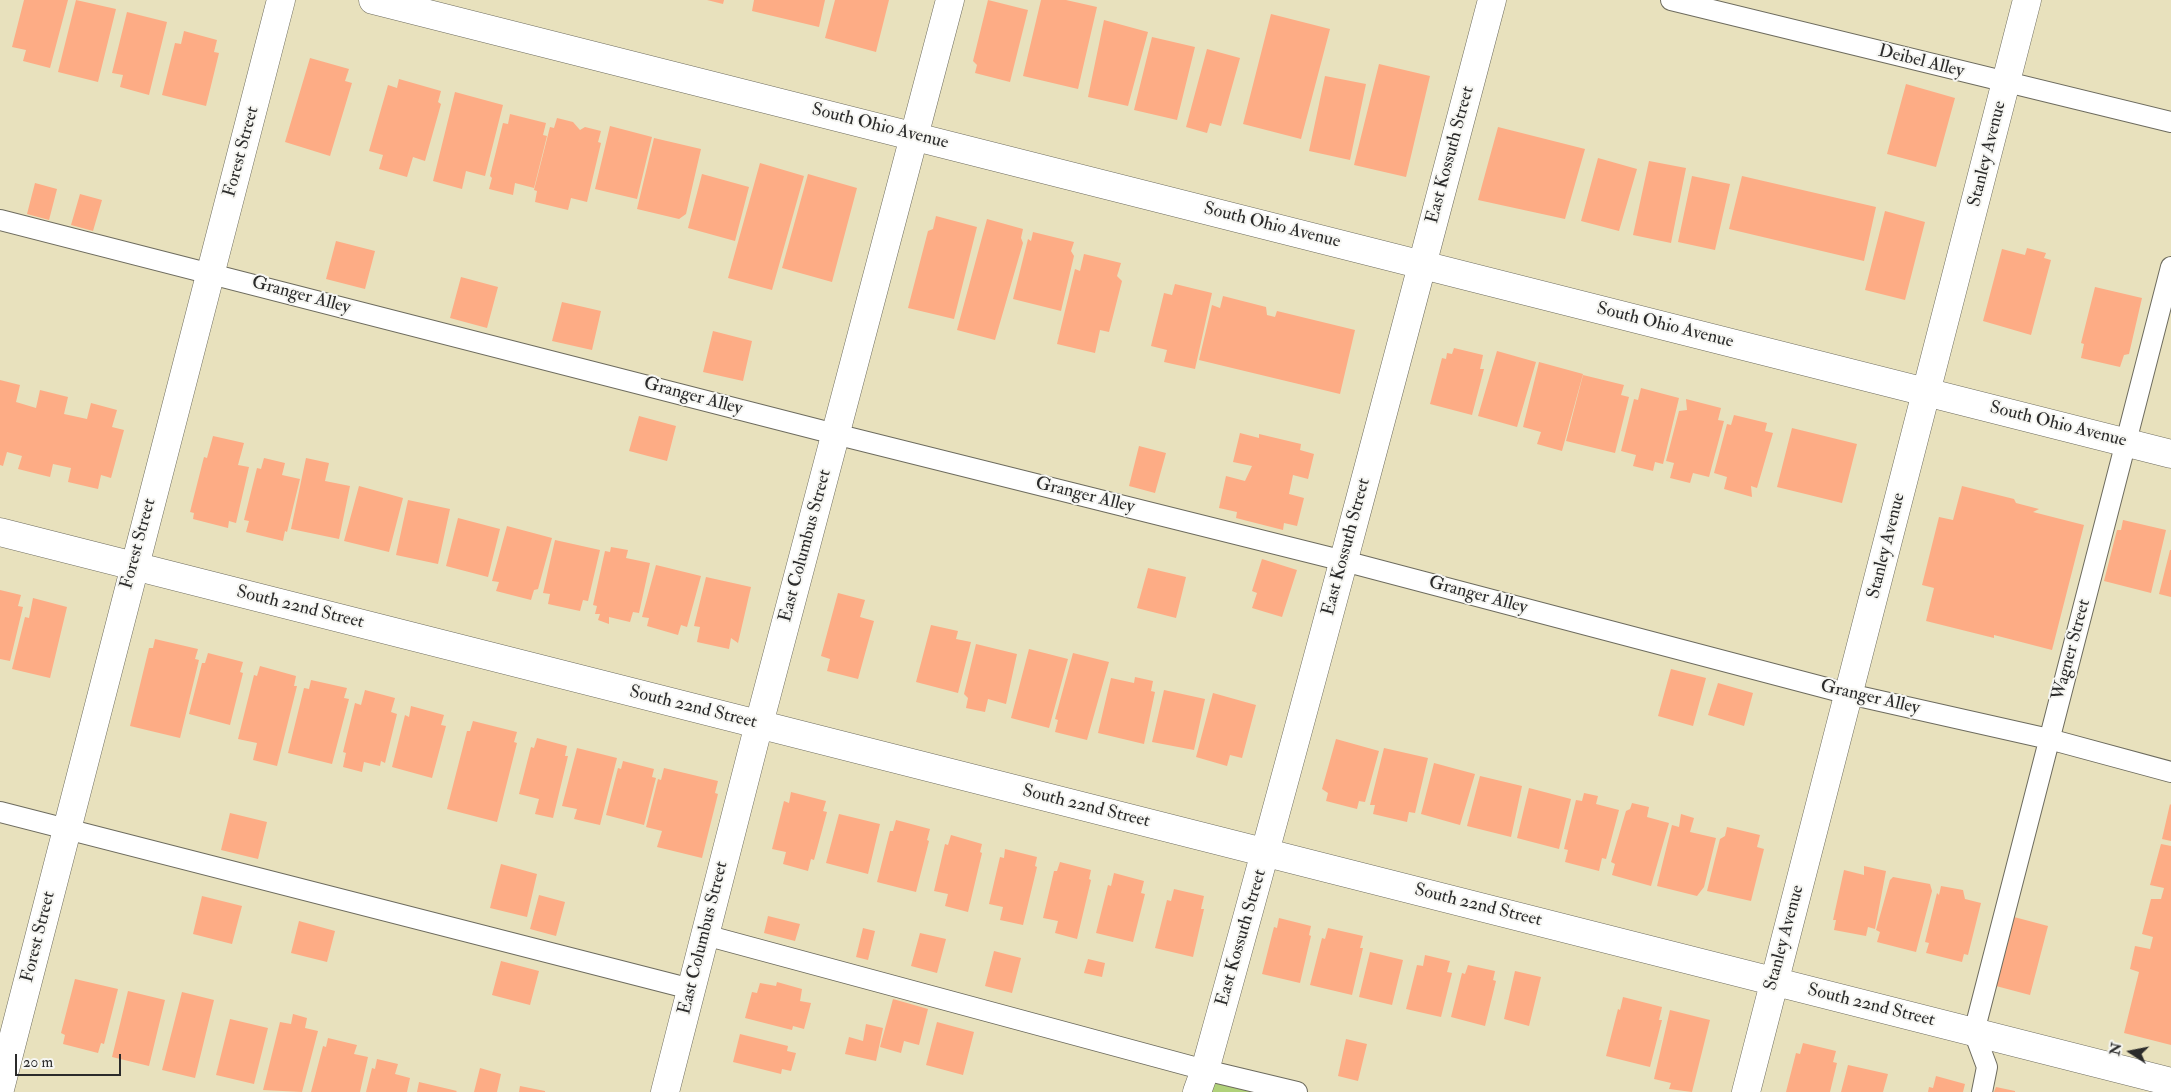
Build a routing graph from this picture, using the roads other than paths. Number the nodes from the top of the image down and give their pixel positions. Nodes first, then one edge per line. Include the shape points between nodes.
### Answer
1 (282, 0) edge
2 (373, 0) edge
3 (950, 0) edge
4 (1492, 0) edge
5 (1672, 0) edge
6 (2027, 0) edge
7 (2006, 83) junction
8 (2171, 122) edge
9 (915, 136) junction
10 (0, 220) edge
11 (1422, 264) junction
12 (2171, 267) edge
13 (211, 272) junction
14 (1927, 392) junction
15 (835, 434) junction
16 (2126, 442) junction
17 (2171, 454) edge
18 (0, 532) edge
19 (1344, 561) junction
20 (134, 566) junction
21 (1849, 694) junction
22 (758, 724) junction
23 (2049, 740) junction
24 (2171, 772) edge
25 (0, 812) edge
26 (66, 828) junction
27 (1266, 852) junction
28 (705, 935) junction
29 (1773, 982) junction
30 (691, 988) junction
31 (1974, 1032) junction
32 (1201, 1081) edge
33 (2171, 1082) edge
34 (0, 1090) edge
35 (7, 1092) edge
36 (665, 1092) edge
37 (1297, 1092) edge
38 (1746, 1092) edge
39 (1982, 1092) edge

1 - 13 street, Forest Street
2 - 9 street, South Ohio Avenue
3 - 9 street, East Columbus Street
4 - 11 street, East Kossuth Street
5 - 7 lane, Deibel Alley
6 - 7 street, Stanley Avenue
7 - 8 lane, Deibel Alley
7 - 14 street, Stanley Avenue
9 - 11 street, South Ohio Avenue
9 - 15 street, East Columbus Street
10 - 13 lane, Granger Alley
11 - 14 street, South Ohio Avenue
11 - 19 street, East Kossuth Street
12 - 16 lane, Wagner Street
13 - 15 lane, Granger Alley
13 - 20 street, Forest Street
14 - 16 street, South Ohio Avenue
14 - 21 street, Stanley Avenue
15 - 19 lane, Granger Alley
15 - 22 street, East Columbus Street
16 - 17 street, South Ohio Avenue
16 - 23 lane, Wagner Street
18 - 20 street, South 22nd Street
19 - 21 lane, Granger Alley
19 - 27 street, East Kossuth Street
20 - 22 street, South 22nd Street
20 - 26 street, Forest Street
21 - 23 lane, Granger Alley
21 - 29 street, Stanley Avenue
22 - 27 street, South 22nd Street
22 - 28 street, East Columbus Street
23 - 24 lane, Granger Alley
23 - 31 lane, Wagner Street
25 - 26 lane
26 - 30 lane
26 - 34 street, Forest Street
27 - 29 street, South 22nd Street
27 - 32 street, East Kossuth Street
28 - 30 street, East Columbus Street
28 - 32 lane
29 - 31 street, South 22nd Street
29 - 38 street, Stanley Avenue
30 - 36 street, East Columbus Street
31 - 33 street, South 22nd Street
31 - 39 lane via 1987,1067
32 - 37 lane
34 - 35 street

